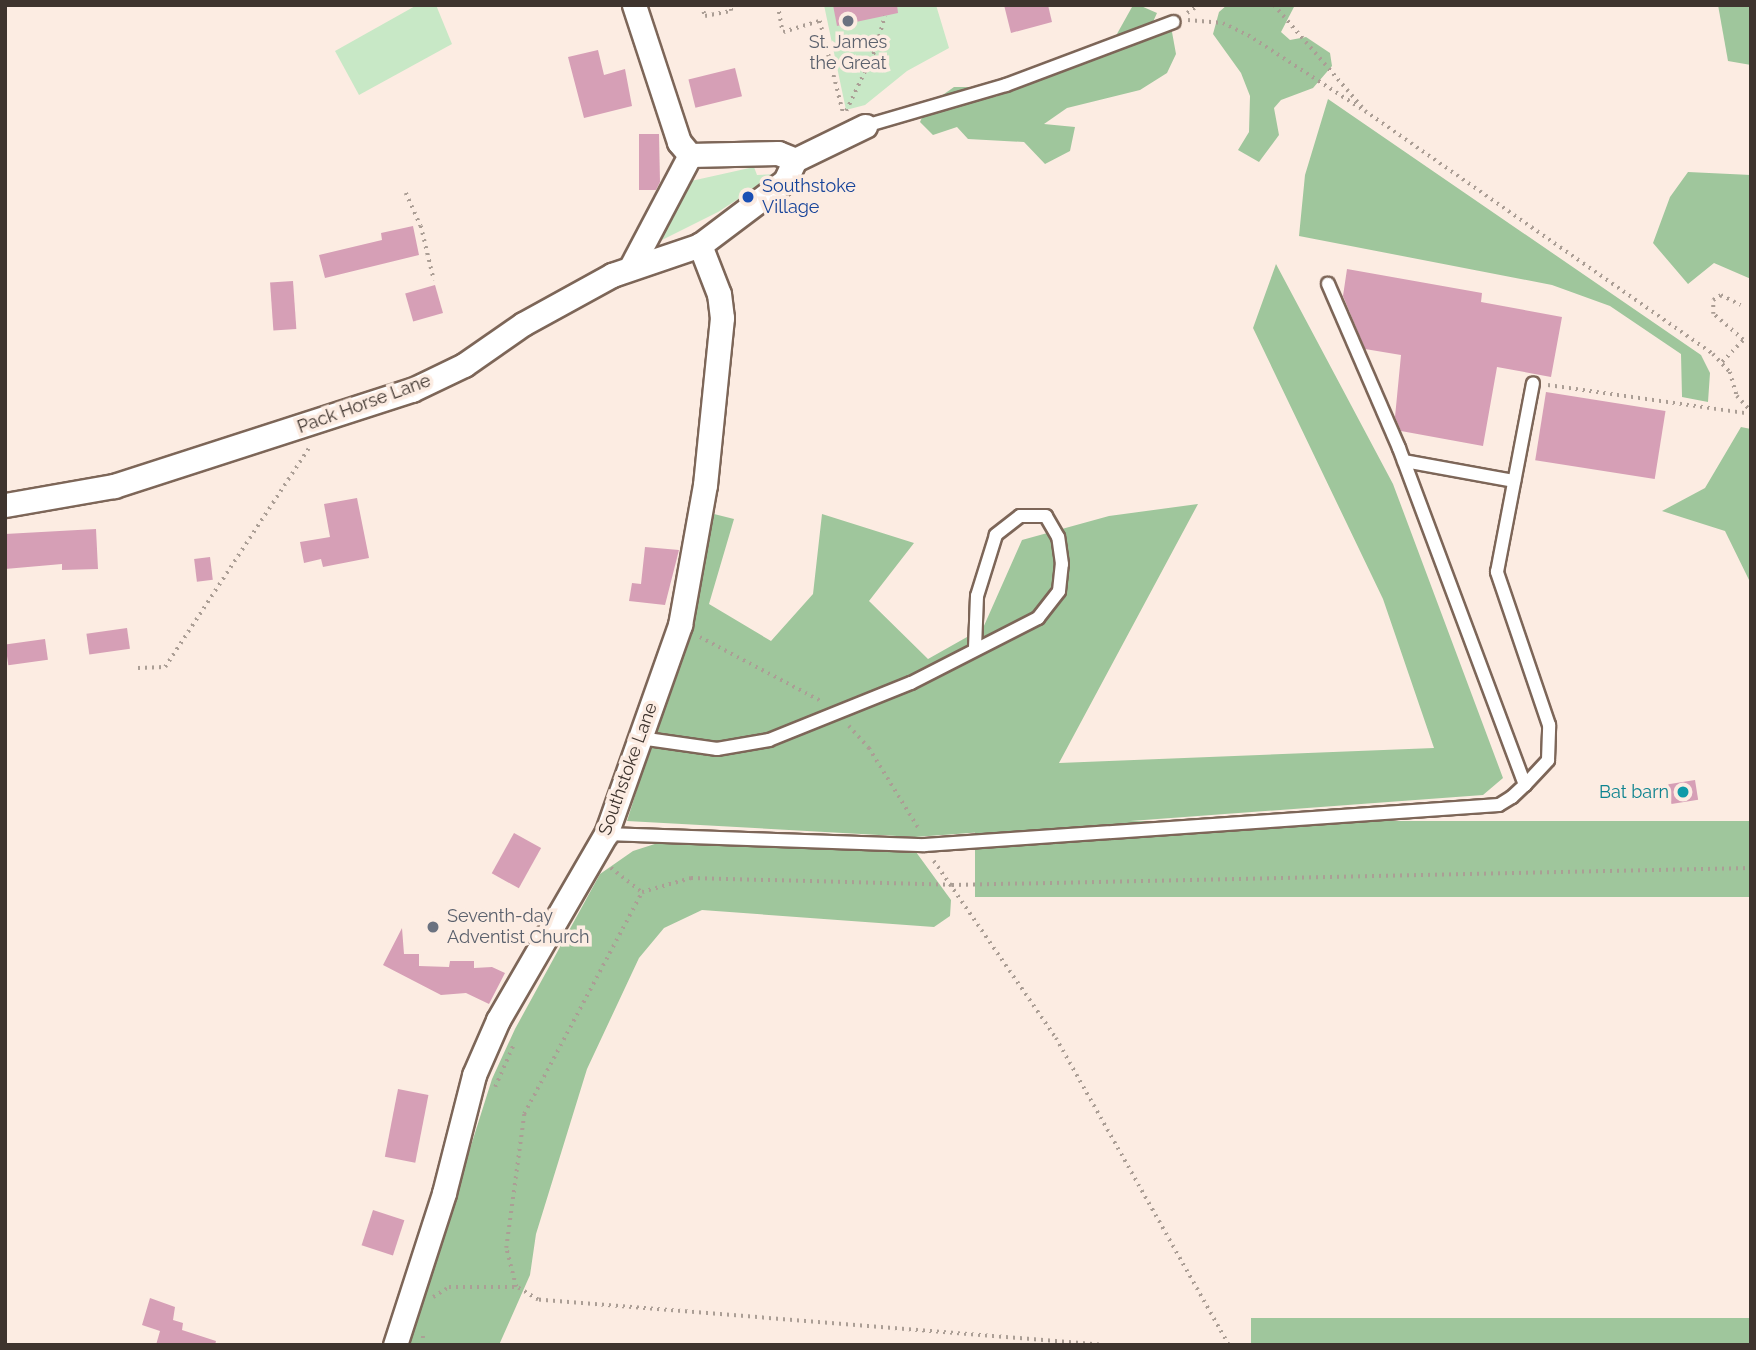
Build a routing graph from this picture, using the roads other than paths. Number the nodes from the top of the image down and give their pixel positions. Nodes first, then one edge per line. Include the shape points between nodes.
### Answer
1 (634, 5) edge
2 (1174, 22) road end
3 (865, 126) joint
4 (690, 155) junction
5 (795, 160) junction
6 (700, 245) junction
7 (632, 265) junction
8 (1328, 284) dead end
9 (1532, 383) road end
10 (1404, 461) junction
11 (1514, 481) junction
12 (5, 505) edge
13 (975, 647) junction
14 (640, 738) junction
15 (1525, 785) junction
16 (611, 834) junction
17 (395, 1345) edge

1 - 4 street via 679,142
2 - 3 lane via 1006,85
3 - 5 street
4 - 5 street via 778,153
4 - 7 street
5 - 6 street via 785,181
6 - 7 street, Pack Horse Lane
6 - 14 street, Southstoke Lane via 719,294 722,318 705,485 680,625
7 - 12 street, Pack Horse Lane via 523,324 464,365 412,390 114,486
8 - 10 lane
9 - 11 lane
10 - 11 lane
10 - 15 lane
11 - 15 lane via 1497,572 1549,725 1548,760
13 - 13 lane via 1038,618 1051,606 1059,591 1062,564 1058,537 1046,516 1020,516 996,535 977,596
13 - 14 lane via 911,683 769,740 717,750
14 - 16 street, Southstoke Lane
15 - 16 lane via 1499,806 925,845
16 - 17 street, Southstoke Lane via 498,1020 474,1075 444,1193

